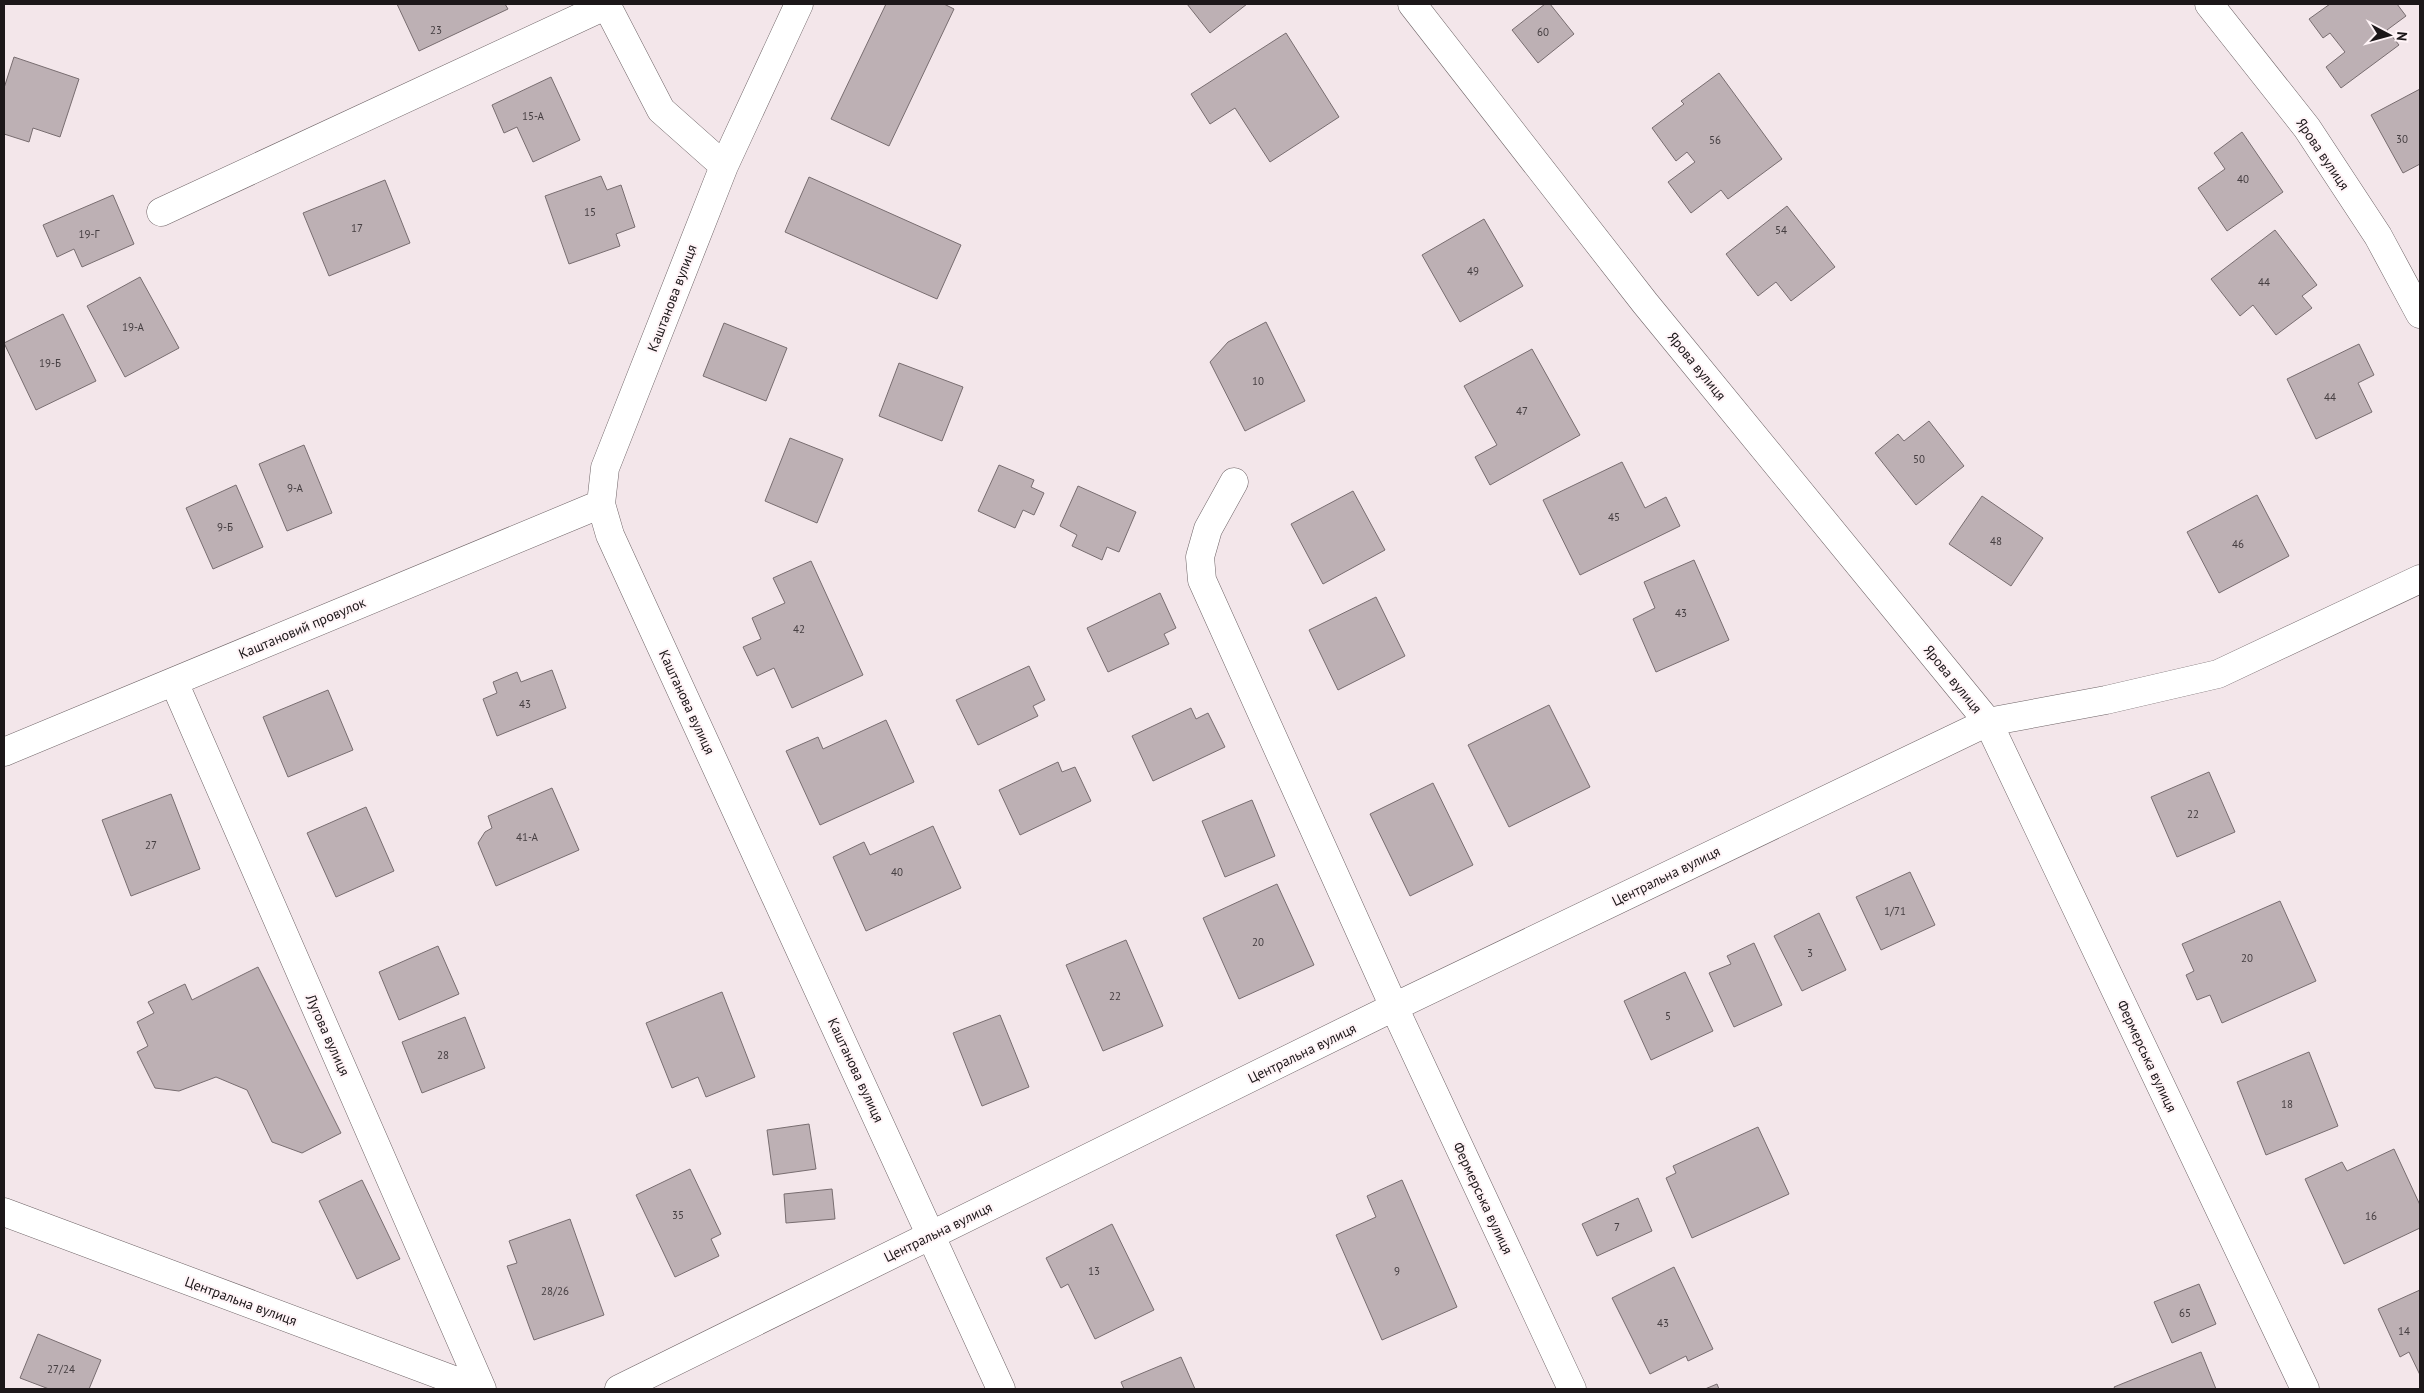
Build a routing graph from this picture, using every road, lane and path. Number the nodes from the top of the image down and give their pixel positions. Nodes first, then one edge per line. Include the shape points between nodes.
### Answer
1 (606, 4) edge
2 (798, 4) edge
3 (1412, 4) edge
4 (2209, 4) edge
5 (724, 166) junction
6 (161, 212) dead end
7 (2420, 314) edge
8 (1234, 482) dead end
9 (601, 504) junction
10 (2420, 579) edge
11 (174, 682) junction
12 (1988, 722) junction
13 (4, 752) edge
14 (1394, 1007) junction
15 (4, 1212) edge
16 (931, 1235) junction
17 (478, 1389) edge
18 (482, 1389) edge
19 (619, 1389) edge
20 (1001, 1389) edge
21 (1572, 1389) edge
22 (2305, 1389) edge

1 - 5 street via 661,110
1 - 6 street
2 - 5 street, Каштанова вулиця
3 - 12 street, Ярова вулиця via 1645,303
4 - 7 street, Ярова вулиця via 2307,128 2378,236
5 - 9 street, Каштанова вулиця via 605,468
8 - 14 street, Фермерська вулиця via 1208,529 1200,557 1202,580
9 - 11 street, Каштановий провулок
9 - 16 street, Каштанова вулиця via 610,535
10 - 12 street, Центральна вулиця via 2218,674 2106,700
11 - 13 street, Каштановий провулок
11 - 18 street, Лугова вулиця
12 - 14 street, Центральна вулиця
12 - 22 street, Фермерська вулиця
14 - 16 street, Центральна вулиця
14 - 21 street, Фермерська вулиця
15 - 17 street, Центральна вулиця
16 - 19 street, Центральна вулиця
16 - 20 street, Каштанова вулиця

